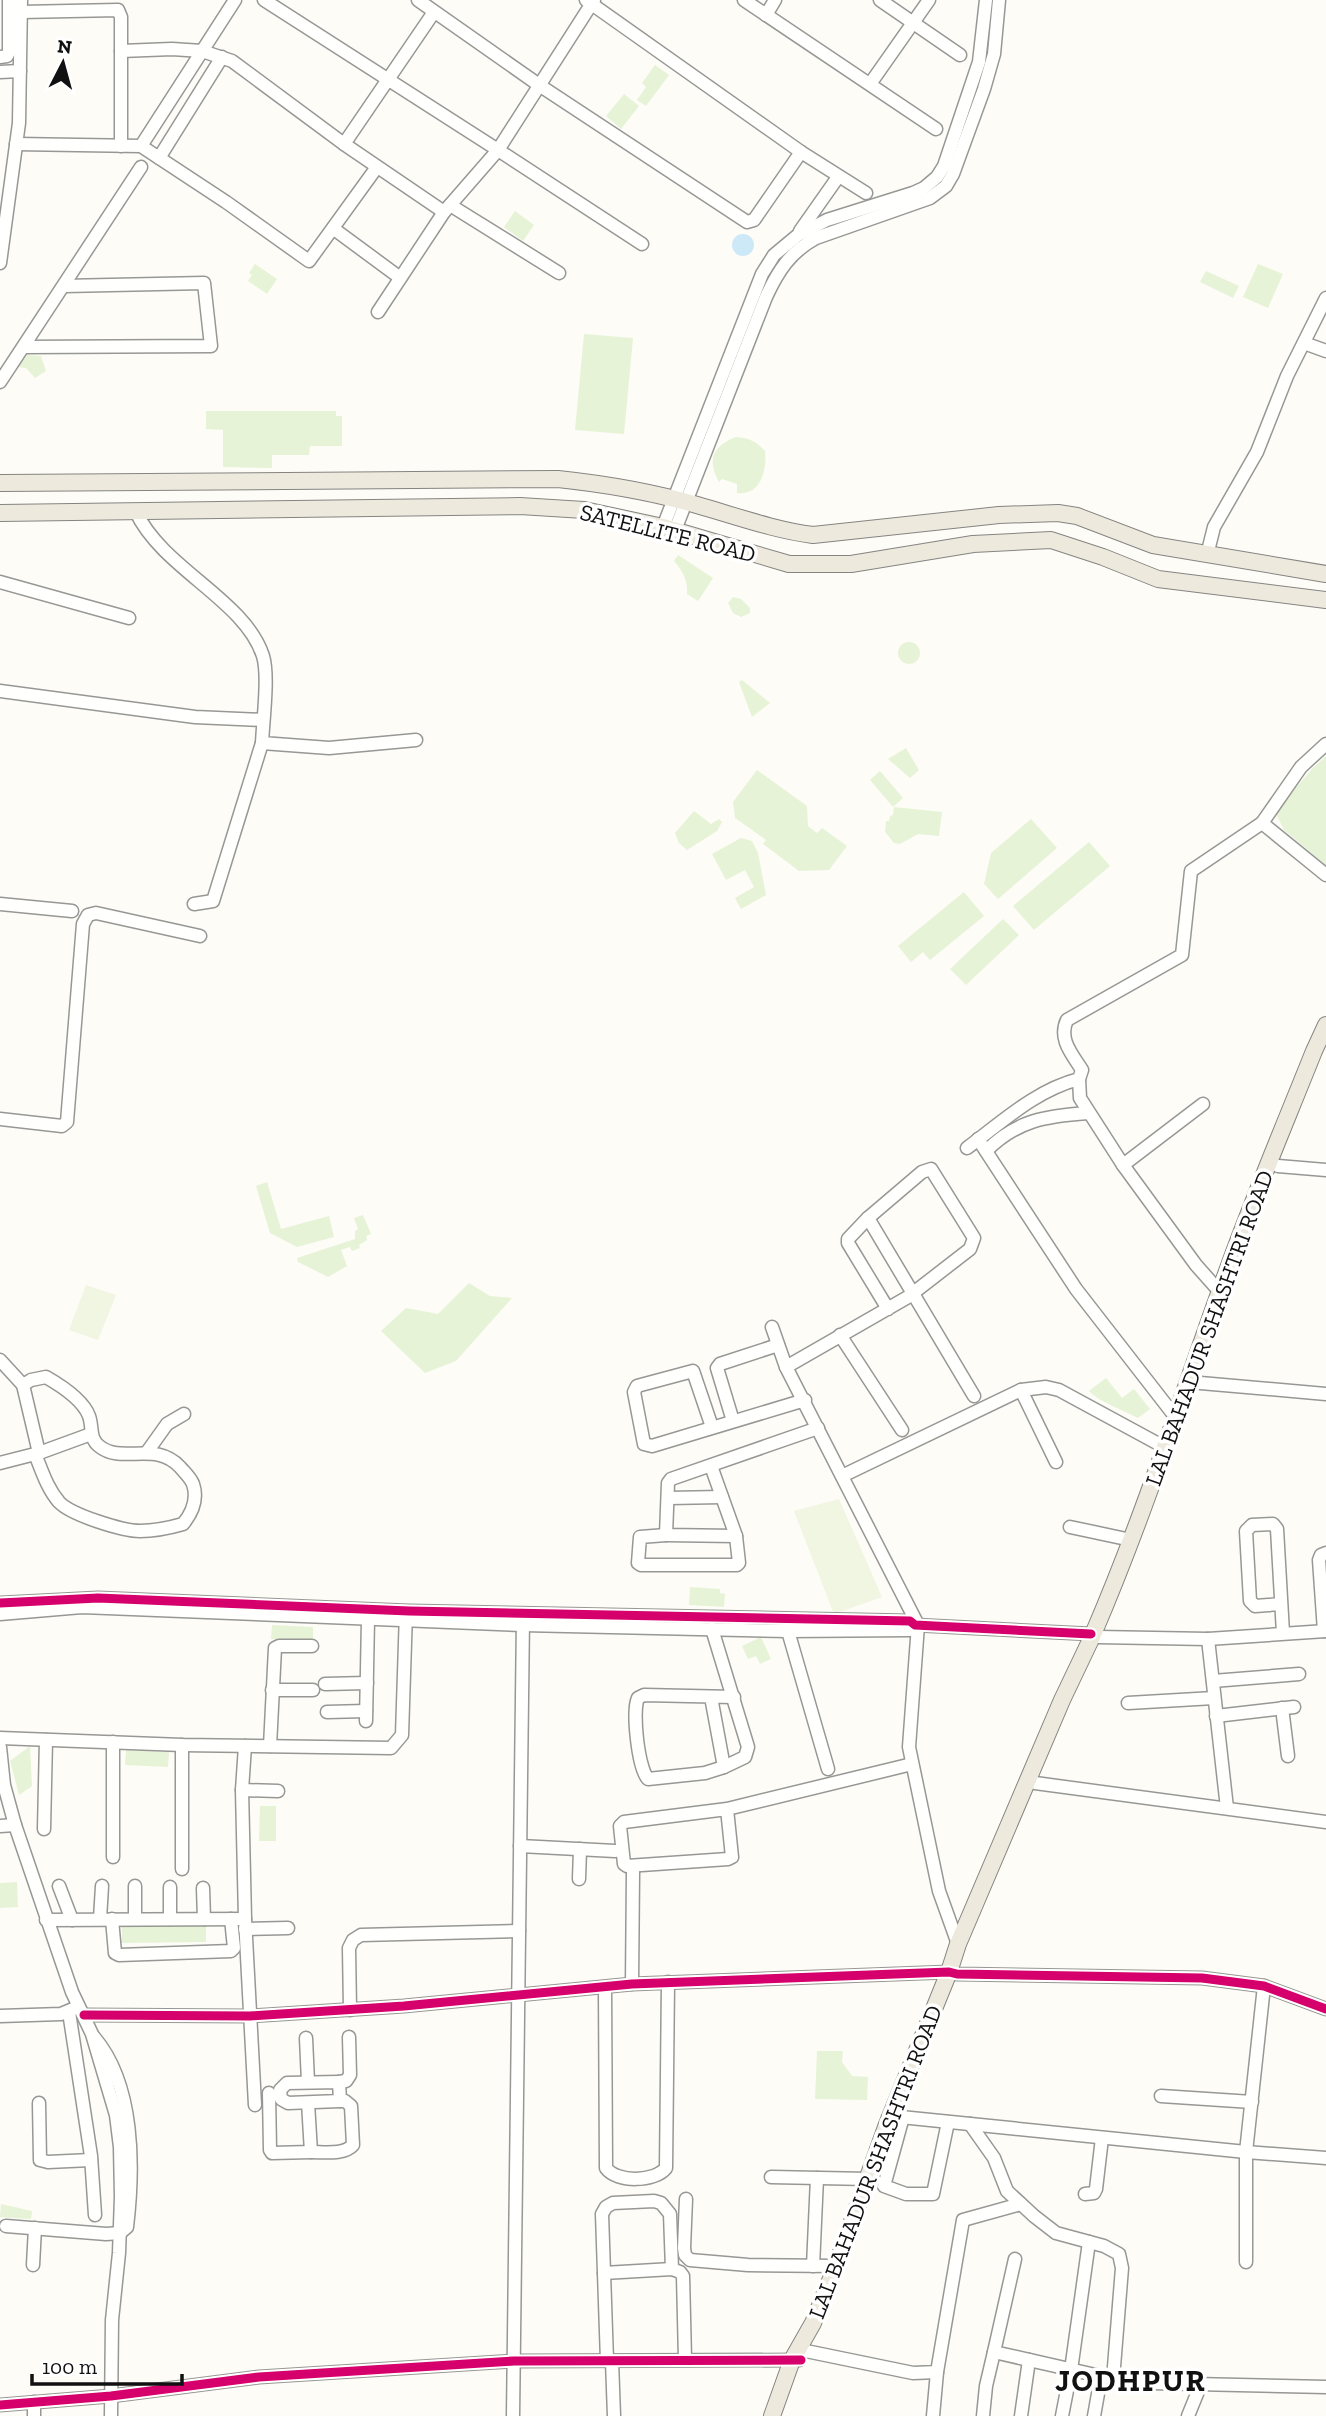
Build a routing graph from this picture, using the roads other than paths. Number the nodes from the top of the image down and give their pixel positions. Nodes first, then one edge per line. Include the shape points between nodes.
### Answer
1 (9, 0) edge
2 (235, 0) edge
3 (264, 0) edge
4 (418, 0) edge
5 (744, 0) edge
6 (775, 0) edge
7 (880, 0) edge
8 (929, 0) edge
9 (986, 0) edge
10 (999, 0) edge
11 (590, 1) edge
12 (21, 6) edge
13 (434, 12) junction
14 (766, 15) junction
15 (914, 23) junction
16 (121, 51) junction
17 (202, 51) junction
18 (960, 55) dead end
19 (0, 57) edge
20 (222, 57) junction
21 (20, 71) junction
22 (0, 72) edge
23 (389, 79) junction
24 (870, 84) junction
25 (539, 85) junction
26 (936, 129) dead end
27 (344, 144) junction
28 (121, 146) junction
29 (141, 146) junction
30 (15, 149) junction
31 (498, 150) junction
32 (801, 152) junction
33 (0, 154) edge
34 (159, 158) junction
35 (141, 167) dead end
36 (377, 167) junction
37 (838, 177) junction
38 (866, 193) dead end
39 (920, 196) junction
40 (447, 208) junction
41 (334, 229) junction
42 (799, 240) junction
43 (642, 244) dead end
44 (0, 263) edge
45 (559, 273) dead end
46 (399, 277) junction
47 (64, 286) junction
48 (1326, 298) edge
49 (378, 312) dead end
50 (1304, 343) junction
51 (23, 347) junction
52 (1326, 351) edge
53 (0, 382) edge
54 (0, 483) edge
55 (678, 501) junction
56 (136, 512) junction
57 (0, 513) edge
58 (669, 528) junction
59 (1208, 555) junction
60 (1326, 574) edge
61 (0, 582) edge
62 (1326, 600) edge
63 (130, 618) dead end
64 (0, 691) edge
65 (263, 720) junction
66 (416, 740) dead end
67 (262, 743) junction
68 (1326, 744) edge
69 (1262, 823) junction
70 (1326, 875) edge
71 (0, 904) edge
72 (194, 904) dead end
73 (72, 911) dead end
74 (200, 936) dead end
75 (1326, 1025) edge
76 (1326, 1050) edge
77 (1079, 1079) junction
78 (1203, 1104) dead end
79 (1088, 1113) junction
80 (0, 1119) edge
81 (978, 1139) junction
82 (967, 1148) dead end
83 (986, 1152) junction
84 (1123, 1166) junction
85 (1278, 1166) junction
86 (1326, 1170) edge
87 (868, 1218) junction
88 (913, 1292) junction
89 (1220, 1292) junction
90 (888, 1308) junction
91 (772, 1327) dead end
92 (840, 1335) junction
93 (778, 1345) junction
94 (0, 1360) edge
95 (786, 1367) junction
96 (1195, 1383) junction
97 (23, 1385) junction
98 (1020, 1390) junction
99 (1326, 1394) edge
100 (974, 1396) dead end
101 (805, 1400) junction
102 (184, 1414) dead end
103 (1177, 1419) junction
104 (733, 1421) junction
105 (712, 1427) junction
106 (818, 1428) junction
107 (902, 1430) dead end
108 (92, 1434) junction
109 (1166, 1448) junction
110 (147, 1452) junction
111 (37, 1453) junction
112 (1056, 1462) dead end
113 (0, 1463) edge
114 (711, 1466) junction
115 (842, 1476) junction
116 (722, 1497) junction
117 (668, 1498) junction
118 (1070, 1527) dead end
119 (666, 1535) junction
120 (736, 1536) junction
121 (1131, 1540) junction
122 (1326, 1553) edge
123 (1281, 1604) junction
124 (0, 1609) edge
125 (406, 1616) junction
126 (368, 1619) junction
127 (523, 1619) junction
128 (917, 1625) junction
129 (712, 1629) junction
130 (788, 1630) junction
131 (1325, 1631) edge
132 (1283, 1633) junction
133 (1095, 1635) junction
134 (1208, 1639) junction
135 (312, 1646) dead end
136 (1299, 1674) dead end
137 (1213, 1681) junction
138 (367, 1683) junction
139 (325, 1684) dead end
140 (272, 1690) junction
141 (313, 1690) dead end
142 (711, 1697) junction
143 (734, 1697) junction
144 (1214, 1698) junction
145 (1128, 1703) dead end
146 (327, 1712) dead end
147 (1216, 1716) junction
148 (0, 1738) edge
149 (46, 1740) junction
150 (113, 1742) junction
151 (182, 1745) junction
152 (244, 1746) junction
153 (271, 1746) junction
154 (0, 1747) edge
155 (1288, 1756) dead end
156 (912, 1764) junction
157 (724, 1767) junction
158 (828, 1769) dead end
159 (1035, 1783) junction
160 (242, 1790) junction
161 (278, 1791) dead end
162 (1227, 1808) junction
163 (727, 1809) junction
164 (1326, 1822) edge
165 (15, 1825) junction
166 (0, 1826) edge
167 (44, 1829) dead end
168 (520, 1846) junction
169 (580, 1849) junction
170 (615, 1851) dead end
171 (113, 1857) dead end
172 (182, 1869) dead end
173 (633, 1872) dead end
174 (579, 1879) dead end
175 (59, 1886) dead end
176 (102, 1886) dead end
177 (135, 1886) dead end
178 (170, 1887) dead end
179 (204, 1888) dead end
180 (106, 1919) junction
181 (135, 1919) junction
182 (170, 1919) junction
183 (204, 1919) junction
184 (231, 1919) junction
185 (46, 1920) junction
186 (72, 1920) junction
187 (245, 1924) junction
188 (288, 1928) dead end
189 (519, 1931) junction
190 (958, 1944) junction
191 (953, 1973) junction
192 (668, 1982) junction
193 (632, 1984) junction
194 (1264, 1986) junction
195 (605, 1987) junction
196 (518, 1995) junction
197 (73, 2008) junction
198 (1326, 2009) edge
199 (350, 2010) junction
200 (84, 2015) junction
201 (0, 2016) edge
202 (250, 2016) junction
203 (349, 2037) dead end
204 (306, 2038) dead end
205 (308, 2082) junction
206 (340, 2082) junction
207 (275, 2093) junction
208 (1161, 2096) dead end
209 (341, 2101) junction
210 (1252, 2102) junction
211 (39, 2103) dead end
212 (309, 2103) junction
213 (897, 2117) junction
214 (948, 2122) junction
215 (970, 2124) junction
216 (1102, 2138) junction
217 (311, 2152) junction
218 (1246, 2152) junction
219 (1326, 2158) edge
220 (91, 2160) junction
221 (771, 2177) dead end
222 (817, 2178) junction
223 (867, 2179) junction
224 (1085, 2194) dead end
225 (686, 2199) dead end
226 (1021, 2204) junction
227 (95, 2215) dead end
228 (6, 2226) dead end
229 (35, 2228) junction
230 (120, 2233) junction
231 (1089, 2242) junction
232 (1015, 2259) dead end
233 (1246, 2262) dead end
234 (33, 2265) dead end
235 (813, 2266) junction
236 (836, 2266) junction
237 (672, 2269) junction
238 (604, 2273) junction
239 (994, 2352) junction
240 (800, 2357) junction
241 (685, 2359) junction
242 (1029, 2360) junction
243 (514, 2361) junction
244 (609, 2361) junction
245 (1072, 2370) junction
246 (937, 2372) junction
247 (1107, 2378) junction
248 (1201, 2384) junction
249 (1326, 2387) edge
250 (111, 2396) junction
251 (34, 2402) junction
252 (0, 2404) edge
253 (34, 2416) edge
254 (111, 2416) edge
255 (513, 2416) edge
256 (614, 2416) edge
257 (772, 2416) edge
258 (781, 2416) edge
259 (933, 2416) edge
260 (983, 2416) edge
261 (1021, 2416) edge
262 (1062, 2416) edge
263 (1094, 2416) edge
264 (1188, 2416) edge

1 - 19 street via 9,52
2 - 17 street
3 - 23 street
4 - 13 street
5 - 14 street
6 - 14 street
7 - 15 street
8 - 15 street
9 - 39 street via 979,62 970,93 944,166
10 - 39 street via 994,54 960,158 946,186 936,194
11 - 25 street
11 - 32 street
12 - 16 street via 118,10
12 - 21 street
13 - 23 street
13 - 25 street
14 - 24 street
15 - 18 street
15 - 24 street
16 - 17 street
16 - 28 street
17 - 20 street
17 - 29 street
20 - 27 street
20 - 34 street
21 - 22 street
21 - 30 street
23 - 27 street
23 - 31 street
24 - 26 street
25 - 31 street
25 - 32 street via 747,222 754,220
27 - 36 street
28 - 29 street
28 - 30 street
29 - 34 street
30 - 33 street
30 - 44 street
31 - 40 street
31 - 43 street
32 - 37 street
34 - 41 street via 309,261
35 - 47 street
36 - 40 street
36 - 41 street
37 - 38 street
37 - 42 street
39 - 42 street via 827,220
40 - 45 street
40 - 46 street
41 - 46 street
42 - 55 street via 774,255 762,274
46 - 49 street
47 - 51 street
47 - 51 street via 204,283 211,346
48 - 50 street
50 - 52 street
50 - 59 street via 1257,452 1214,527
51 - 53 street
54 - 55 main road, SATELLITE ROAD via 558,479
55 - 58 street
55 - 59 main road, SATELLITE ROAD via 813,535 1058,513 1153,545
56 - 57 main road, SATELLITE ROAD
56 - 58 main road, SATELLITE ROAD via 520,506 584,510
56 - 65 street via 157,545 239,618 258,642 264,659
58 - 62 main road, SATELLITE ROAD via 789,564 851,564 974,544 1051,540 1158,579
59 - 60 main road, SATELLITE ROAD
61 - 63 street
64 - 65 street via 195,717
65 - 67 street
66 - 67 street via 329,748
67 - 72 street via 212,901
68 - 69 street via 1301,767
69 - 70 street
69 - 77 street via 1191,871 1182,955 1067,1020 1063,1028 1066,1044 1082,1070
71 - 73 street
74 - 80 street via 88,915 83,924 67,1122 62,1126
75 - 89 main road, LAL BAHADUR SHASHTRI ROAD
76 - 85 main road
77 - 79 street via 1080,1098
77 - 81 street via 1057,1084
78 - 84 street
79 - 83 street via 1025,1123
79 - 84 street
81 - 82 street
81 - 83 street
83 - 103 street via 1076,1289
84 - 89 street
85 - 86 street
85 - 96 main road
87 - 88 street
87 - 88 street via 922,1172 933,1171 974,1238 970,1249
87 - 90 street via 848,1243
88 - 90 street
88 - 100 street
89 - 96 main road, LAL BAHADUR SHASHTRI ROAD
90 - 92 street
91 - 93 street
92 - 95 street
92 - 107 street
93 - 95 street
93 - 104 street via 720,1364 718,1371
94 - 97 street
95 - 101 street
96 - 99 street
96 - 103 main road, LAL BAHADUR SHASHTRI ROAD
96 - 133 main road via 1122,1583
97 - 108 street via 46,1377 57,1384 89,1416
97 - 111 street
98 - 109 street via 1059,1390
98 - 112 street
98 - 115 street
101 - 104 street
101 - 106 street
102 - 110 street via 167,1424
103 - 109 main road, LAL BAHADUR SHASHTRI ROAD
104 - 105 street
105 - 105 street via 652,1446 644,1444 634,1392 637,1387 693,1371
106 - 114 street
106 - 115 street
108 - 110 street via 106,1450
108 - 111 street
109 - 121 main road, LAL BAHADUR SHASHTRI ROAD
110 - 111 street via 173,1460 191,1480 194,1506 183,1524 138,1531 61,1505 49,1489
111 - 113 street
114 - 116 street
114 - 117 street via 671,1479
115 - 128 street
116 - 117 street
116 - 120 street
117 - 119 street
118 - 121 street
119 - 120 street
119 - 120 street via 640,1537 638,1563 737,1565
121 - 133 main road, LAL BAHADUR SHASHTRI ROAD
122 - 131 street via 1320,1560
123 - 123 street via 1277,1529 1273,1524 1252,1525 1246,1531 1250,1601 1255,1606
123 - 132 street
124 - 125 street via 98,1598
124 - 126 street via 82,1607
125 - 126 street
125 - 127 street
125 - 153 street via 402,1735 391,1748
126 - 138 street
127 - 128 street via 910,1621
127 - 129 street
127 - 168 street
128 - 130 street via 910,1630
128 - 133 street
128 - 156 street via 909,1748
129 - 130 street
129 - 143 street
130 - 158 street
131 - 132 street
132 - 134 street
133 - 134 street
133 - 159 main road
133 - 190 main road, LAL BAHADUR SHASHTRI ROAD via 1062,1700
134 - 137 street
135 - 140 street via 275,1648
136 - 137 street
137 - 144 street
138 - 139 street
138 - 146 street via 366,1716
140 - 141 street
140 - 153 street
142 - 143 street
142 - 157 street
142 - 157 street via 638,1698 635,1714 642,1768 648,1779 656,1780
143 - 157 street via 748,1752
144 - 145 street
144 - 147 street
147 - 155 street via 1288,1707
147 - 162 street
148 - 149 street
149 - 150 street
149 - 167 street
150 - 151 street
150 - 171 street
151 - 152 street
151 - 172 street
152 - 153 street
152 - 160 street
154 - 165 street
156 - 163 street
156 - 190 street via 939,1891
159 - 162 street
159 - 191 main road
160 - 161 street
160 - 187 street
162 - 164 street
163 - 163 street via 624,1822 620,1826 624,1864 732,1857
165 - 166 street
165 - 185 street
168 - 169 street
168 - 189 street
169 - 170 street
169 - 174 street
173 - 193 street
175 - 186 street
176 - 180 street
177 - 181 street
178 - 182 street
179 - 183 street
180 - 181 street
180 - 184 street via 119,1955 231,1951
180 - 186 street
181 - 182 street
182 - 183 street
183 - 184 street
184 - 187 street
185 - 186 street
185 - 197 street
187 - 188 street
187 - 202 street
189 - 196 street
189 - 199 street via 361,1935 349,1948
190 - 191 main road, LAL BAHADUR SHASHTRI ROAD
191 - 192 street
191 - 194 street via 1202,1978
191 - 213 main road, LAL BAHADUR SHASHTRI ROAD
192 - 193 street
192 - 195 street via 666,2168 651,2178 617,2177 606,2168
193 - 195 street
194 - 198 street
194 - 210 street
195 - 196 street
196 - 199 street
196 - 243 street
197 - 200 street
197 - 201 street
197 - 220 street
199 - 202 street
200 - 202 street
200 - 230 street via 113,2070 129,2132 130,2199 127,2227
202 - 207 street via 255,2099
203 - 206 street via 350,2075
204 - 205 street
205 - 206 street
205 - 207 street via 287,2083
206 - 209 street
207 - 212 street via 283,2102
207 - 217 street via 272,2153
208 - 210 street
209 - 212 street
209 - 217 street via 351,2106 354,2145 342,2151
210 - 218 street
211 - 220 street via 40,2160
212 - 217 street
213 - 214 street
213 - 214 street via 884,2186 906,2194 933,2193
213 - 223 main road, LAL BAHADUR SHASHTRI ROAD
213 - 240 main road via 818,2332
214 - 215 street
215 - 216 street
215 - 226 street via 994,2158 1007,2191
216 - 218 street
216 - 224 street via 1096,2189
218 - 219 street
218 - 233 street
220 - 227 street
221 - 222 street
222 - 223 street
222 - 235 street
223 - 236 main road, LAL BAHADUR SHASHTRI ROAD
225 - 235 street via 684,2248 690,2260
226 - 231 street via 1056,2233
226 - 246 street via 962,2220
228 - 229 street
229 - 230 street
229 - 234 street
230 - 250 street
231 - 245 street
231 - 247 street via 1119,2254 1122,2268
232 - 239 street
235 - 236 street
236 - 240 main road, LAL BAHADUR SHASHTRI ROAD
237 - 238 street
237 - 238 street via 666,2207 654,2201 613,2203 602,2214
237 - 241 street via 683,2276
238 - 244 street
239 - 242 street
239 - 260 street
240 - 241 street
240 - 246 street
240 - 257 main road, LAL BAHADUR SHASHTRI ROAD
240 - 258 main road
241 - 244 street
242 - 245 street
242 - 261 street
243 - 244 street
243 - 250 street via 259,2377
243 - 255 street
244 - 256 street
245 - 247 street
245 - 262 street
246 - 259 street
247 - 248 street
247 - 263 street
248 - 249 street
248 - 264 street
250 - 251 street
250 - 254 street
251 - 252 street
251 - 253 street

